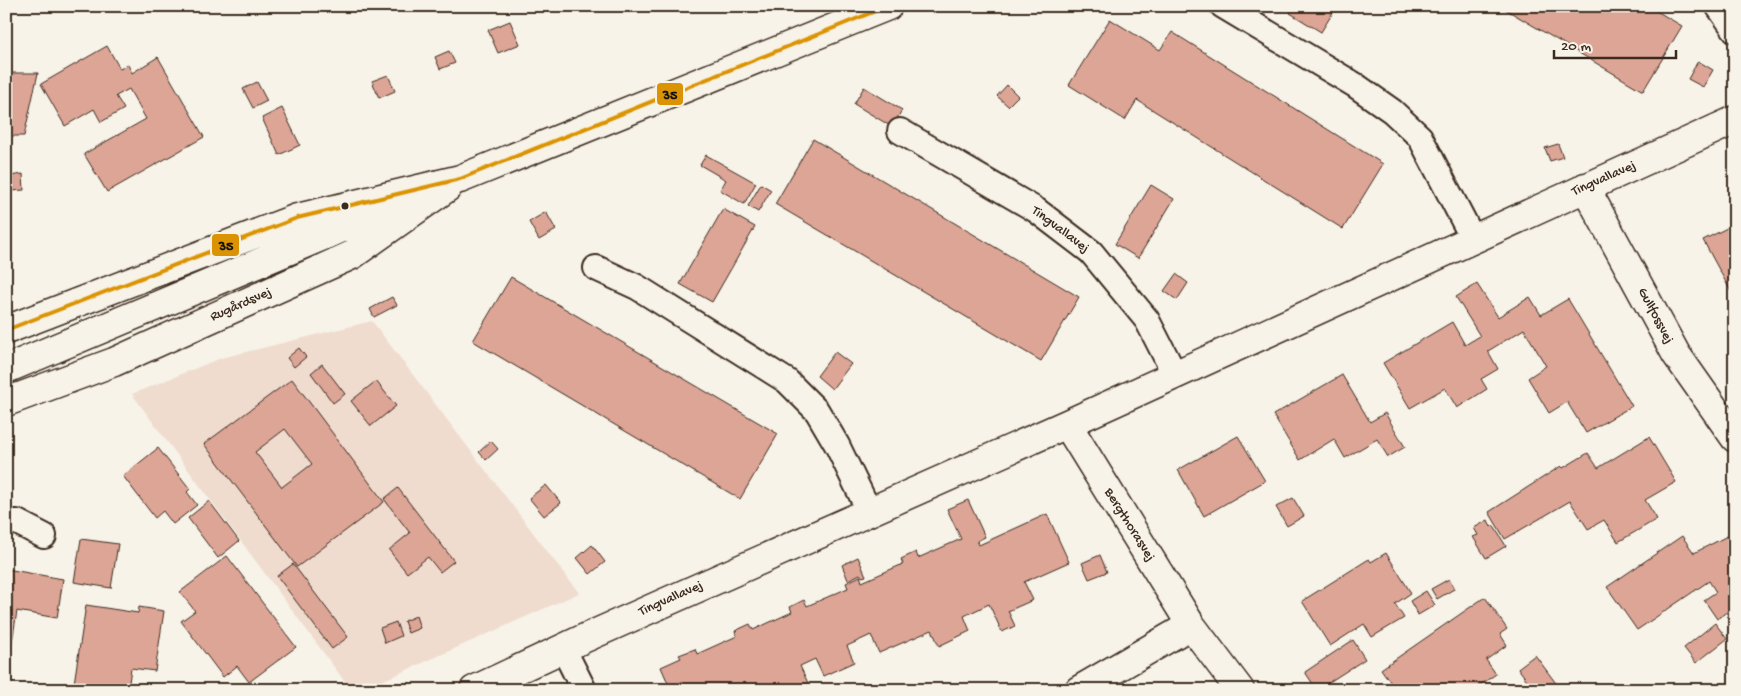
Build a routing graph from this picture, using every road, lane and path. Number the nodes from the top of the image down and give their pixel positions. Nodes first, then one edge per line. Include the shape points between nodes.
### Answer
1 (888, 6) edge
2 (1223, 6) edge
3 (1718, 6) edge
4 (1735, 30) edge
5 (1735, 120) edge
6 (900, 131) dead end
7 (460, 179) junction
8 (1585, 187) junction
9 (1473, 239) junction
10 (596, 268) dead end
11 (6, 330) edge
12 (6, 369) edge
13 (1175, 375) junction
14 (6, 402) edge
15 (1066, 424) junction
16 (1735, 438) edge
17 (869, 512) junction
18 (6, 522) edge
19 (44, 536) dead end
20 (1190, 625) junction
21 (563, 648) junction
22 (474, 690) edge
23 (584, 690) edge
24 (1078, 690) edge
25 (1240, 690) edge

1 - 7 street, Rugårdsvej
2 - 9 lane via 1355,85 1392,111 1420,137
3 - 4 lane
5 - 8 street, Tingvallavej
6 - 13 lane, Tingvallavej via 1036,210 1091,252 1147,320
7 - 11 street, Rugårdsvej via 297,218
7 - 12 street
7 - 14 street, Rugårdsvej via 352,255 114,362
8 - 9 street, Tingvallavej
8 - 16 street, Gullfossvej via 1676,354
9 - 13 street, Tingvallavej
10 - 17 lane via 660,301 787,381 817,411
13 - 15 street, Tingvallavej
15 - 17 street, Tingvallavej
15 - 20 street, Bergthorasvej
17 - 21 street, Tingvallavej
18 - 19 lane via 17,522
20 - 24 street
20 - 25 street, Bergthorasvej
21 - 22 street, Tingvallavej
21 - 23 lane

